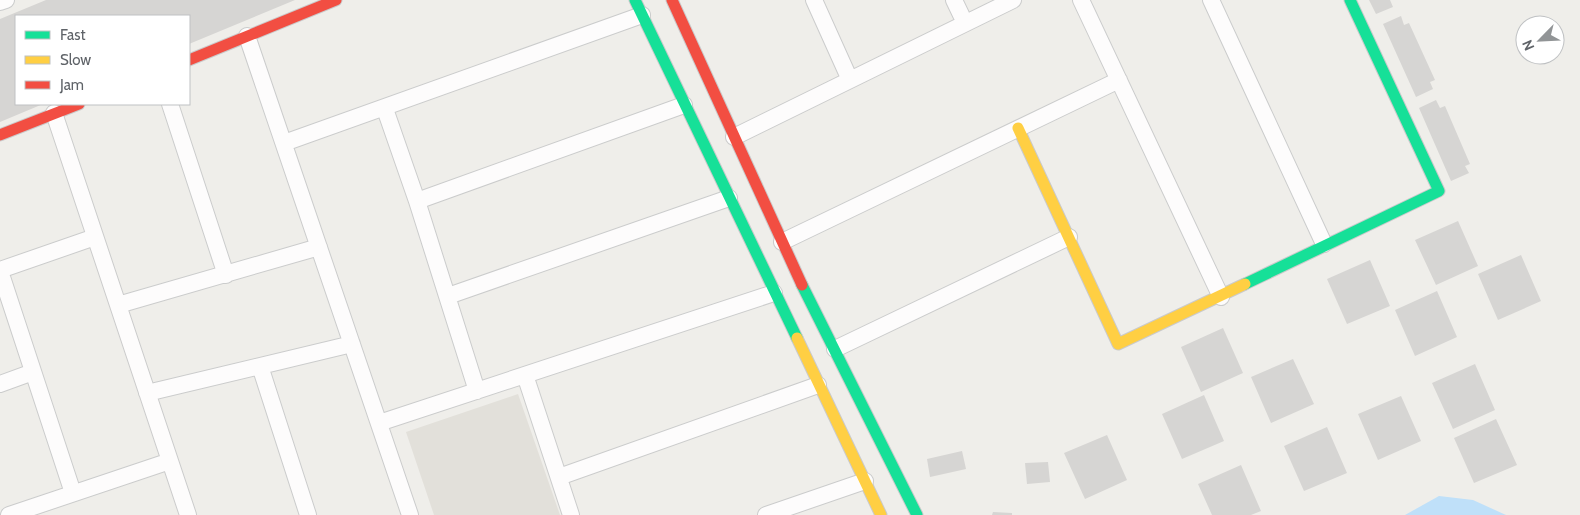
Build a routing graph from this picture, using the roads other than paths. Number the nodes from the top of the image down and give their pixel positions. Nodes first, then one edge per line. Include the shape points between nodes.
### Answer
1 (6, 0) edge
2 (336, 0) edge
3 (635, 0) edge
4 (672, 0) edge
5 (814, 0) edge
6 (954, 0) edge
7 (1013, 0) edge
8 (1081, 0) edge
9 (1211, 0) edge
10 (1350, 0) edge
11 (0, 2) edge
12 (642, 15) junction
13 (965, 24) junction
14 (247, 36) junction
15 (190, 60) edge
16 (850, 80) junction
17 (1119, 80) junction
18 (684, 104) junction
19 (76, 105) edge
20 (170, 105) edge
21 (384, 109) junction
22 (54, 114) junction
23 (1018, 128) junction
24 (0, 136) edge
25 (734, 137) junction
26 (284, 143) junction
27 (729, 198) junction
28 (417, 201) junction
29 (95, 237) junction
30 (1069, 237) junction
31 (782, 242) junction
32 (1324, 244) junction
33 (319, 247) junction
34 (0, 270) edge
35 (226, 275) junction
36 (774, 293) junction
37 (448, 296) junction
38 (1221, 297) junction
39 (118, 305) junction
40 (352, 344) junction
41 (835, 349) junction
42 (260, 366) junction
43 (34, 372) junction
44 (525, 376) junction
45 (0, 384) edge
46 (818, 385) junction
47 (477, 391) junction
48 (148, 393) junction
49 (379, 424) junction
50 (886, 451) junction
51 (170, 461) junction
52 (874, 474) junction
53 (559, 477) junction
54 (73, 493) junction
55 (9, 515) edge
56 (188, 515) edge
57 (308, 515) edge
58 (410, 515) edge
59 (571, 515) edge
60 (766, 515) edge
61 (881, 515) edge
62 (917, 515) edge

1 - 11 street
2 - 14 street
3 - 12 street
4 - 25 street
5 - 16 street
6 - 13 street
7 - 13 street
8 - 17 street
9 - 32 street
10 - 32 street via 1439,191
12 - 18 street
12 - 21 street
13 - 16 street
14 - 15 street
14 - 26 street
16 - 25 street
17 - 23 street
17 - 38 street
18 - 27 street
18 - 28 street
19 - 22 street
20 - 35 street
21 - 26 street
21 - 28 street
22 - 24 street
22 - 29 street
23 - 30 street
23 - 31 street
25 - 31 street
26 - 33 street
27 - 36 street
27 - 37 street
28 - 37 street
29 - 34 street
29 - 39 street
30 - 38 street via 1118,344
30 - 41 street
31 - 41 street
32 - 38 street
33 - 35 street
33 - 40 street
34 - 43 street
35 - 39 street
36 - 44 street
36 - 46 street
37 - 47 street
39 - 48 street
40 - 42 street
40 - 49 street
41 - 50 street
42 - 48 street
42 - 57 street
43 - 45 street
43 - 54 street
44 - 47 street
44 - 53 street
46 - 52 street
46 - 53 street
47 - 49 street
48 - 51 street
49 - 58 street
50 - 52 street
50 - 62 street
51 - 54 street
51 - 56 street
52 - 60 street
52 - 61 street
53 - 59 street
54 - 55 street

